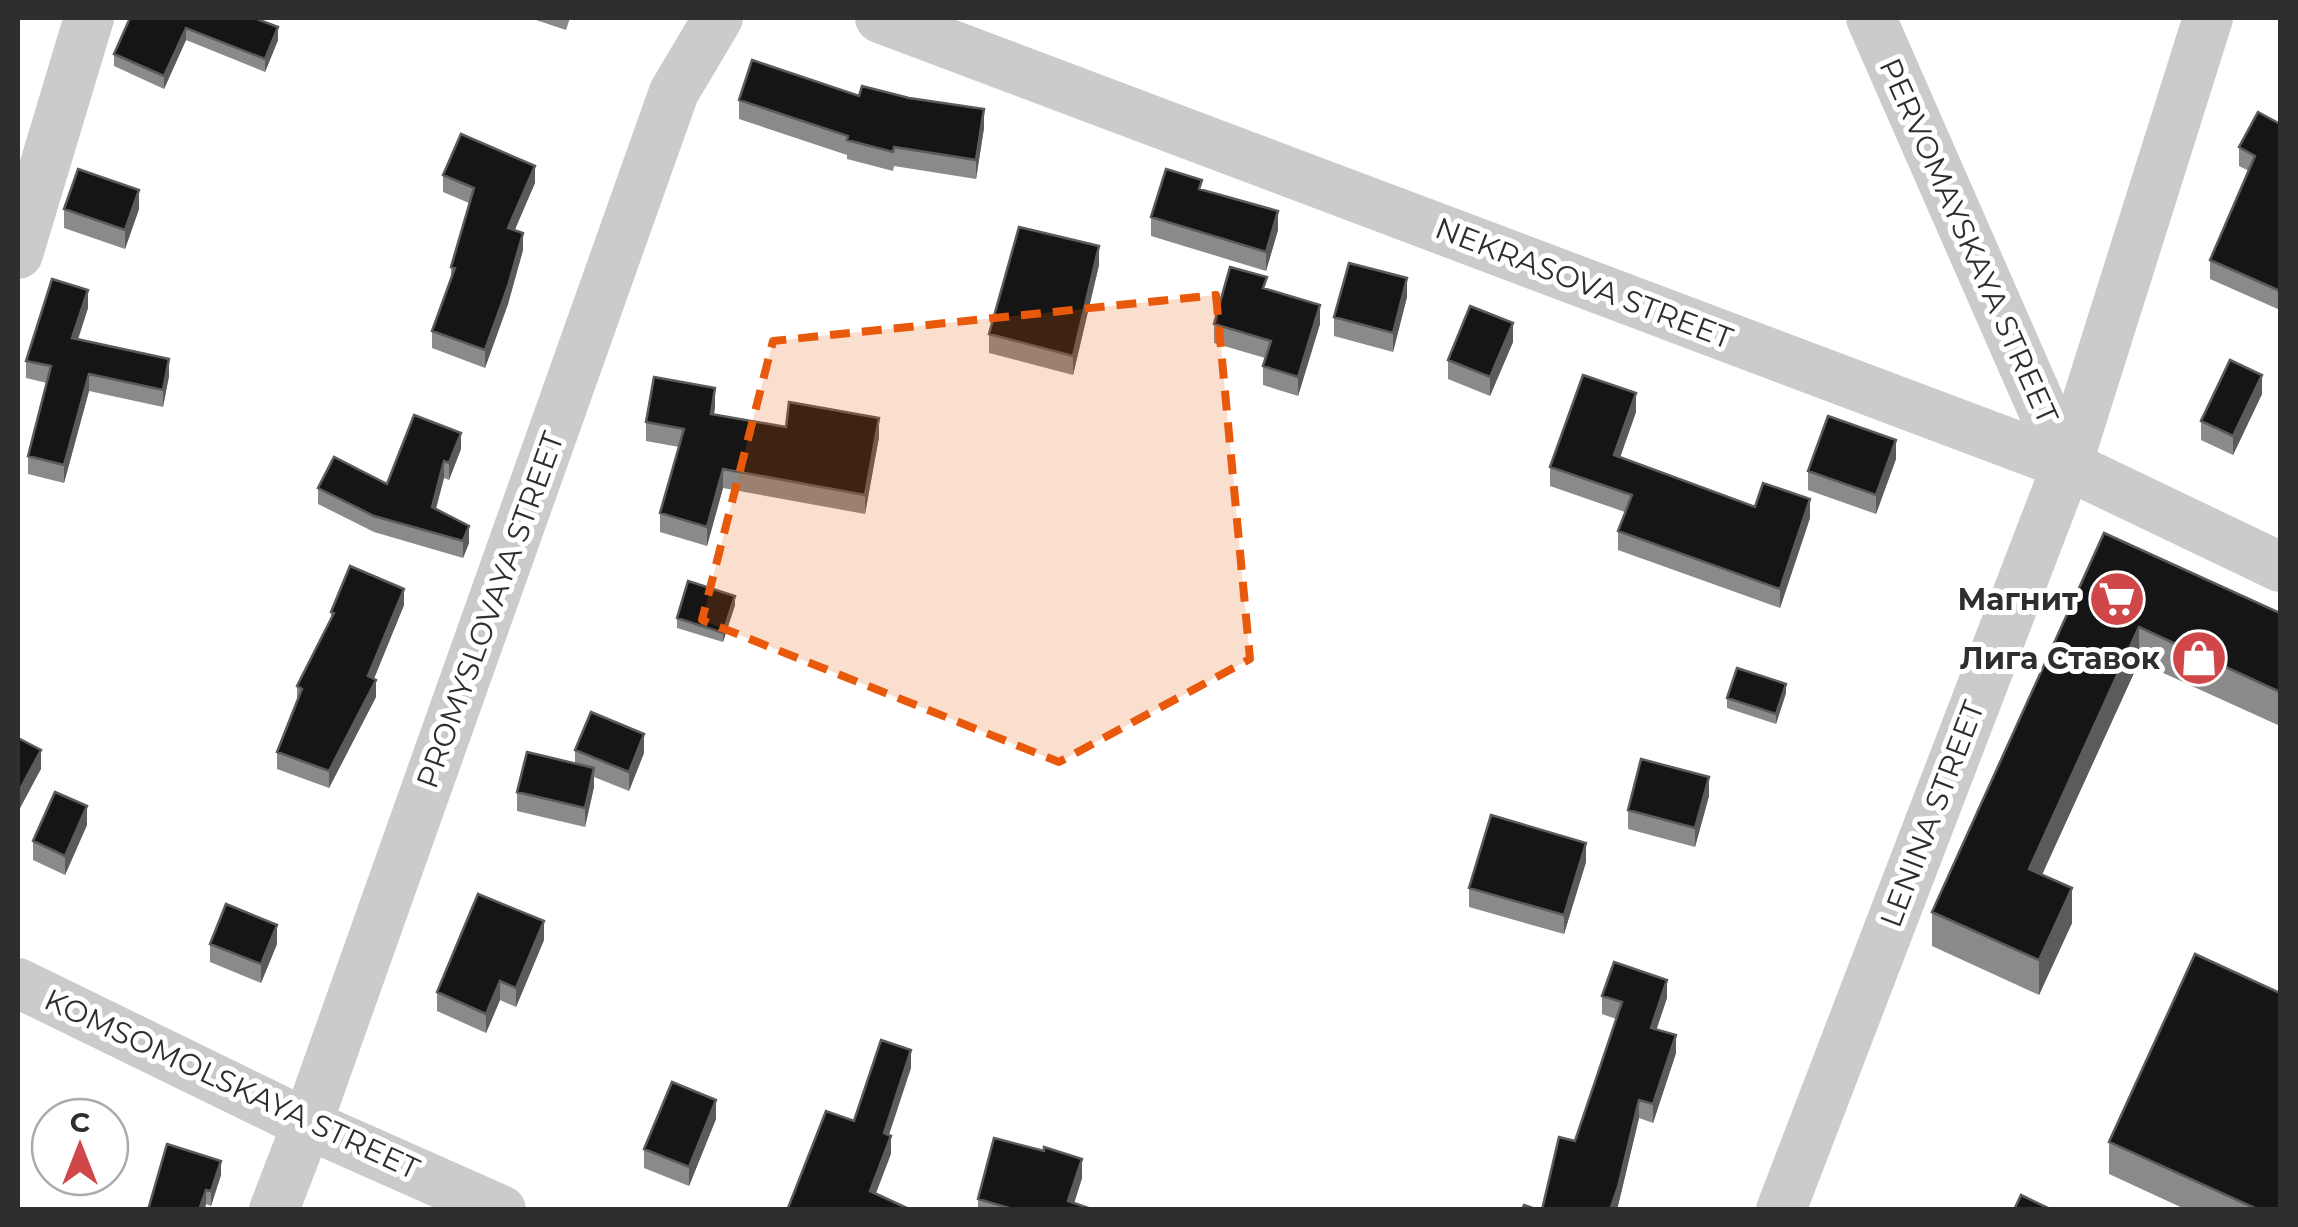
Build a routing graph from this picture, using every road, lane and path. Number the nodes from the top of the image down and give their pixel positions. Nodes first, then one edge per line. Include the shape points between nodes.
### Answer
1 (89, 18) edge
2 (718, 18) edge
3 (880, 18) edge
4 (1871, 18) edge
5 (2208, 18) edge
6 (18, 254) edge
7 (2067, 465) junction
8 (2280, 566) edge
9 (18, 983) edge
10 (307, 1124) junction
11 (274, 1210) edge
12 (501, 1210) edge
13 (1780, 1210) edge

1 - 6 street
2 - 10 street, PROMYSLOVAYA STREET via 674,92
3 - 7 street, NEKRASOVA STREET
4 - 7 street, PERVOMAYSKAYA STREET
5 - 7 street, LENINA STREET
7 - 8 street, NEKRASOVA STREET
7 - 13 street, LENINA STREET
9 - 10 street, KOMSOMOLSKAYA STREET
10 - 11 street, PROMYSLOVAYA STREET
10 - 12 street, KOMSOMOLSKAYA STREET

